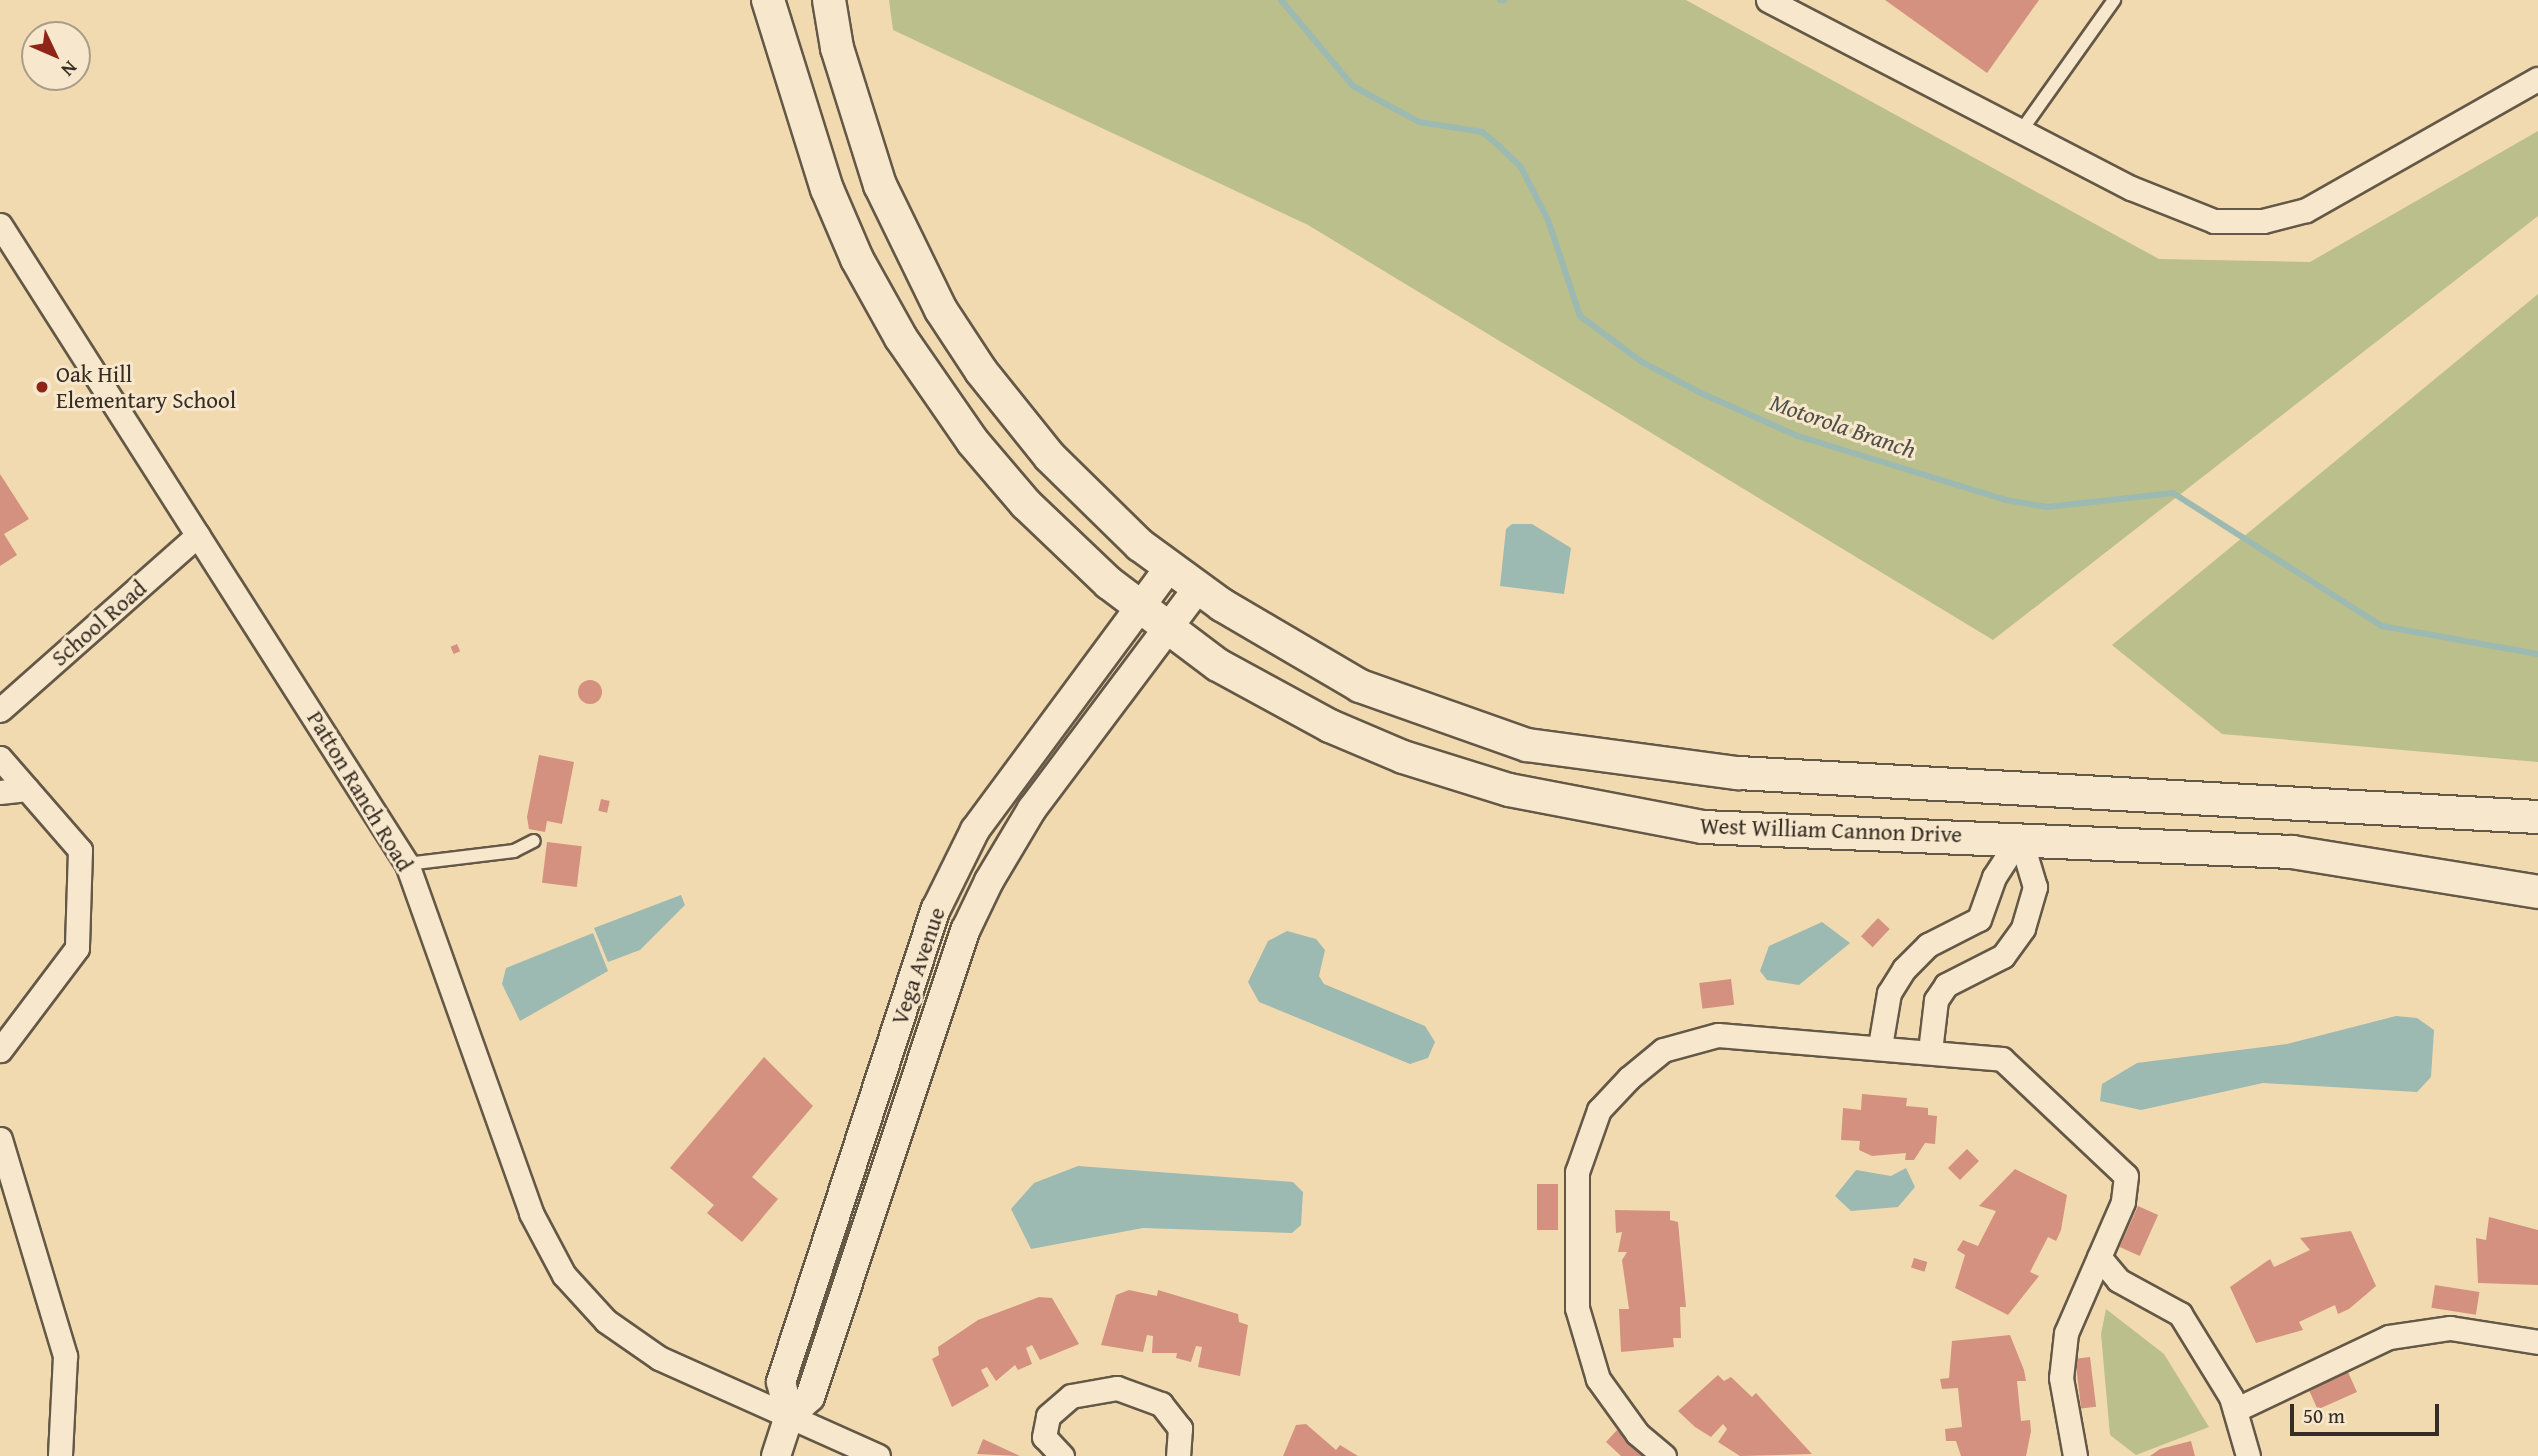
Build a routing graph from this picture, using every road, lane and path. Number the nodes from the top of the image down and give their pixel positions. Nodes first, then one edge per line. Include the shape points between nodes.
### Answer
1 (768, 0) edge
2 (829, 0) edge
3 (1768, 0) edge
4 (2114, 0) edge
5 (841, 61) junction
6 (788, 70) junction
7 (2538, 79) edge
8 (2021, 131) junction
9 (0, 225) edge
10 (198, 535) junction
11 (1169, 568) junction
12 (1197, 589) junction
13 (1139, 606) junction
14 (1167, 628) junction
15 (0, 710) edge
16 (0, 758) edge
17 (27, 789) junction
18 (2031, 789) junction
19 (0, 792) edge
20 (2538, 817) edge
21 (2020, 837) junction
22 (534, 841) dead end
23 (407, 864) junction
24 (2538, 892) edge
25 (1880, 1046) junction
26 (0, 1050) edge
27 (1930, 1051) junction
28 (0, 1139) edge
29 (2099, 1258) junction
30 (2538, 1342) edge
31 (2235, 1410) junction
32 (789, 1416) junction
33 (60, 1456) edge
34 (776, 1456) edge
35 (878, 1456) edge
36 (1062, 1456) edge
37 (1178, 1456) edge
38 (1664, 1456) edge
39 (2075, 1456) edge
40 (2248, 1456) edge

1 - 6 main road, West William Cannon Drive
2 - 5 main road
3 - 8 street
4 - 8 lane
5 - 6 main road
5 - 11 main road via 880,186 968,351 1050,457
6 - 13 main road, West William Cannon Drive via 858,259 933,389 1026,504
7 - 8 street via 2336,195 2263,221 2190,215
9 - 10 street, Patton Ranch Road
10 - 15 street, School Road
10 - 23 street, Patton Ranch Road
11 - 12 main road
11 - 13 street, Vega Avenue
12 - 14 street, Vega Avenue
12 - 18 main road via 1360,686 1527,745 1738,773
13 - 14 main road, West William Cannon Drive
13 - 32 street, Vega Avenue via 975,830 936,909 781,1382
14 - 21 main road, West William Cannon Drive via 1257,688 1330,726 1403,757 1509,790 1703,827
14 - 32 street, Vega Avenue via 1032,809 989,881 966,929 810,1397
16 - 17 street
17 - 19 street
17 - 26 street via 80,850 77,948
18 - 20 main road
18 - 21 main road
21 - 24 main road, West William Cannon Drive via 2292,852
21 - 25 street via 1994,877 1979,919 1928,945 1905,969 1889,993
21 - 27 street via 2035,887 2023,928 2003,956 1946,985 1936,1000
22 - 23 lane via 514,851
23 - 32 street, Patton Ranch Road via 531,1213 564,1275 606,1321 659,1358
25 - 27 street
25 - 38 street via 1718,1034 1663,1050 1599,1110 1577,1172 1577,1308 1598,1378 1637,1433
27 - 29 street via 2002,1059 2126,1176 2123,1202
28 - 33 street via 65,1356
29 - 31 street via 2118,1280 2180,1314
29 - 39 street via 2065,1344 2061,1378
30 - 31 street via 2450,1328 2389,1336
31 - 40 street
32 - 34 street, Vega Avenue
32 - 35 street, Patton Ranch Road
36 - 37 street via 1044,1437 1048,1416 1071,1396 1117,1388 1161,1405 1180,1428

